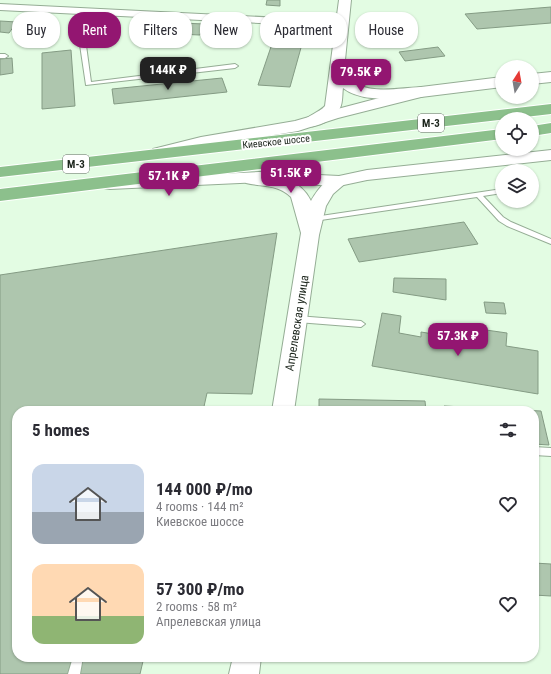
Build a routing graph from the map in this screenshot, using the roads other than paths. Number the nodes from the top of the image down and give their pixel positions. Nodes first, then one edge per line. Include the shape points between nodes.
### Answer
1 (101, 0) edge
2 (345, 0) edge
3 (0, 6) edge
4 (94, 11) junction
5 (344, 12) edge
6 (260, 20) edge
7 (339, 48) edge
8 (235, 66) dead end
9 (337, 70) junction
10 (551, 77) edge
11 (539, 78) edge
12 (495, 83) edge
13 (421, 92) junction
14 (551, 108) edge
15 (310, 123) junction
16 (551, 128) edge
17 (539, 129) edge
18 (495, 135) edge
19 (152, 155) junction
20 (551, 155) edge
21 (0, 172) edge
22 (244, 178) junction
23 (339, 182) junction
24 (93, 184) junction
25 (495, 192) edge
26 (478, 194) junction
27 (0, 195) edge
28 (312, 227) junction
29 (551, 242) edge
30 (297, 319) junction
31 (361, 324) dead end
32 (284, 406) edge
33 (539, 451) edge
34 (551, 452) edge
35 (77, 662) edge
36 (245, 662) edge
37 (74, 674) edge
38 (244, 674) edge

1 - 4 street
2 - 5 street
3 - 4 street
4 - 6 street
4 - 8 lane via 82,38 88,84
7 - 9 street
9 - 13 street via 344,83 364,92
9 - 15 street via 333,107
10 - 11 main road
12 - 13 main road
13 - 15 main road
14 - 19 highway, Киевское шоссе / М-3
15 - 19 main road via 201,142
16 - 17 highway
18 - 24 highway, Киевское шоссе / М-3
19 - 21 highway, Киевское шоссе / М-3
20 - 23 main road via 366,175
22 - 23 main road
22 - 24 main road
22 - 28 street via 276,182 292,189 302,199
23 - 28 street via 326,191 317,206
24 - 27 highway, Киевское шоссе / М-3
25 - 26 lane
26 - 28 lane
26 - 29 lane via 505,221
28 - 30 street, Апрелевская улица
30 - 31 lane
30 - 32 street, Апрелевская улица
33 - 34 lane
35 - 37 lane
36 - 38 street

